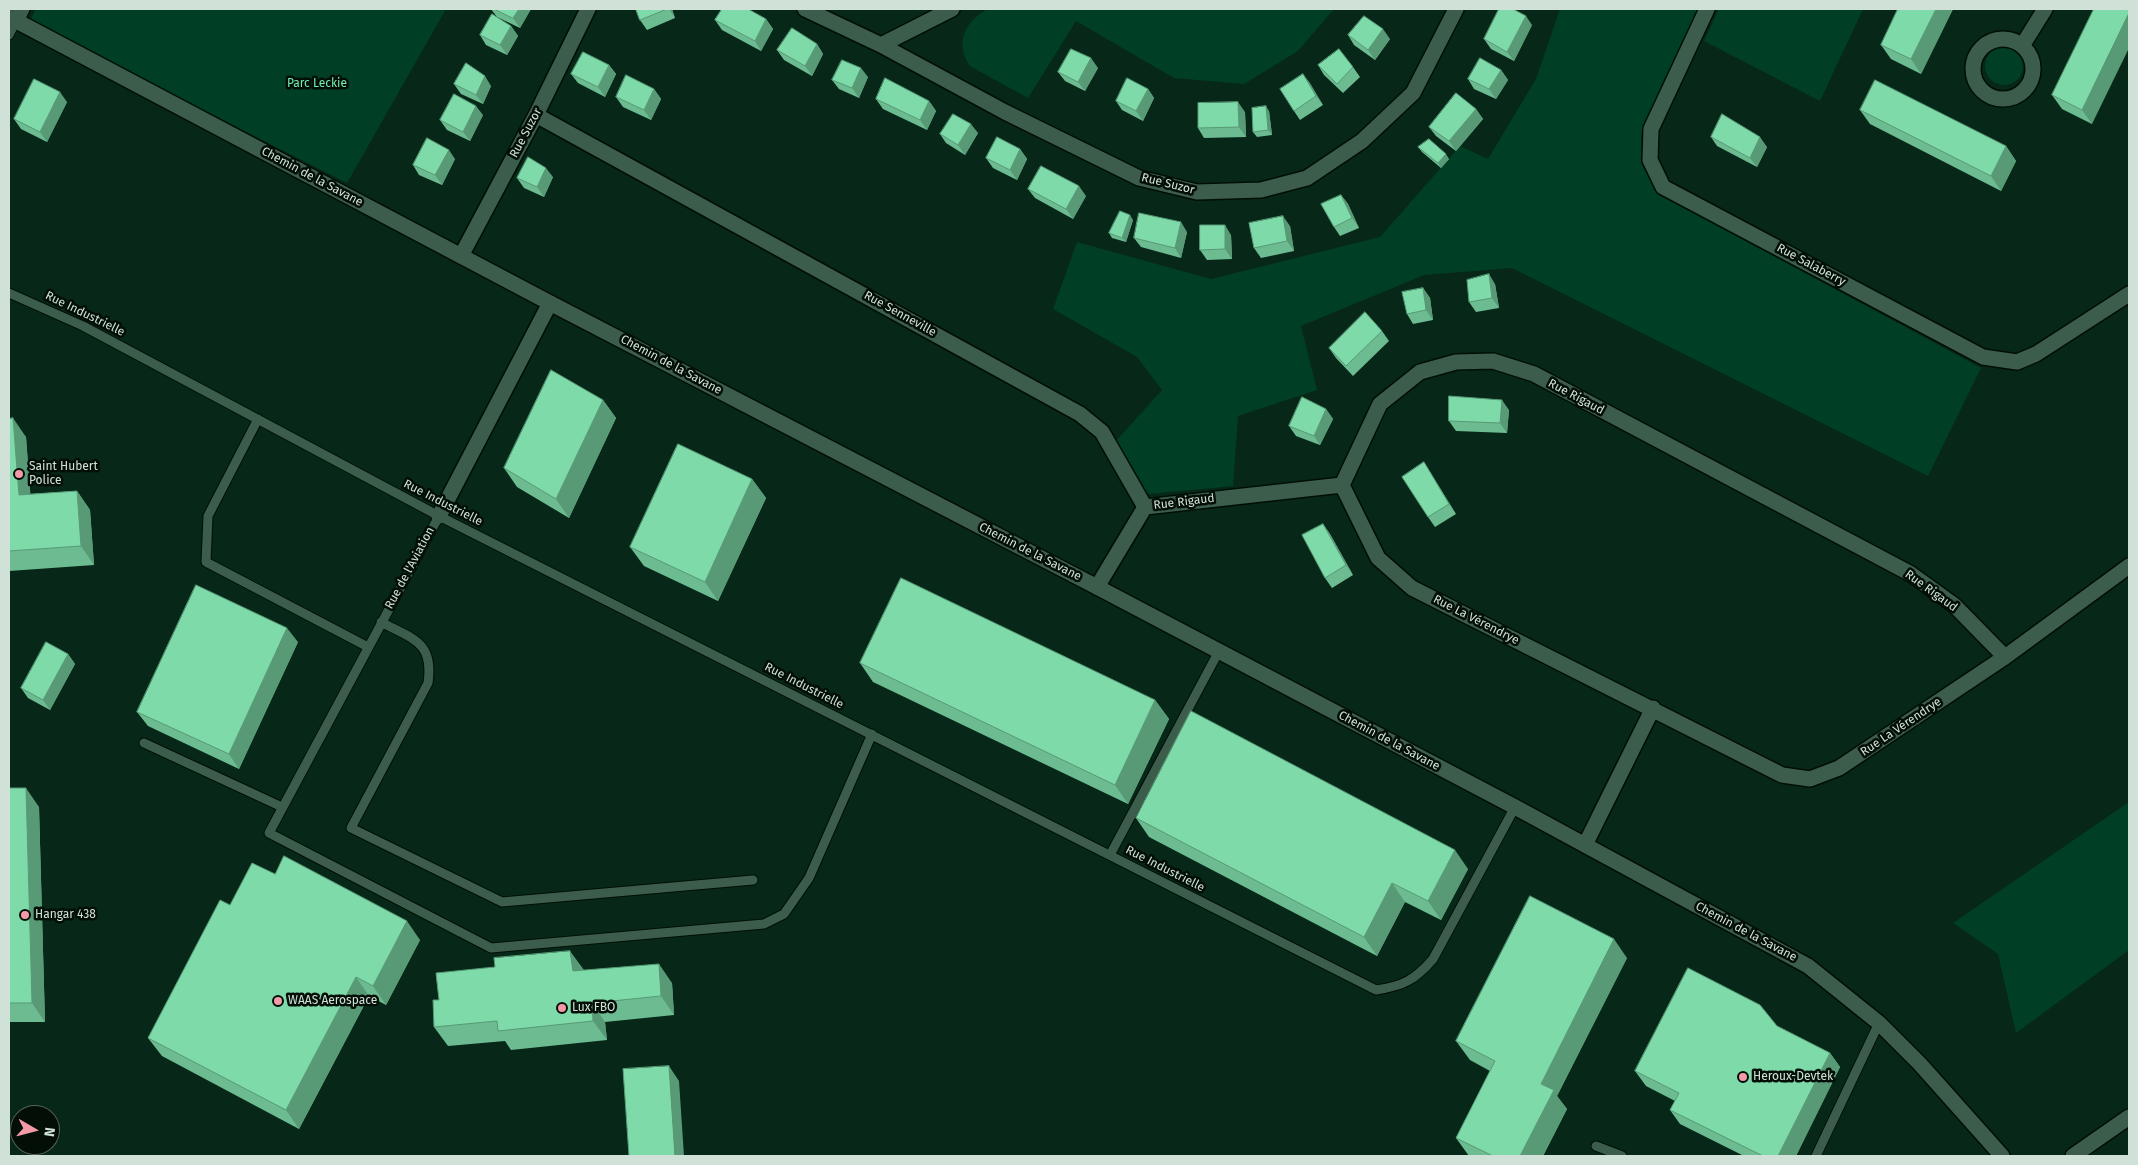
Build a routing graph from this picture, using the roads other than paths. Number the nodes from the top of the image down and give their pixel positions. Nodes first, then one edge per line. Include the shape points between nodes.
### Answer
1 (588, 9) edge
2 (806, 9) edge
3 (952, 9) edge
4 (1456, 9) edge
5 (1707, 9) edge
6 (2045, 9) edge
7 (16, 15) edge
8 (9, 35) edge
9 (880, 46) junction
10 (2022, 46) junction
11 (536, 115) junction
12 (461, 256) junction
13 (9, 293) edge
14 (2129, 294) edge
15 (550, 303) junction
16 (258, 419) junction
17 (1342, 485) junction
18 (1146, 507) junction
19 (439, 516) junction
20 (2129, 566) edge
21 (1097, 587) junction
22 (382, 622) junction
23 (368, 647) junction
24 (1219, 651) junction
25 (2005, 657) junction
26 (1653, 708) junction
27 (872, 734) junction
28 (144, 743) dead end
29 (282, 807) junction
30 (1515, 807) junction
31 (1585, 845) junction
32 (1110, 855) junction
33 (753, 880) dead end
34 (1879, 1023) junction
35 (2129, 1116) edge
36 (1596, 1146) dead end
37 (1622, 1156) edge
38 (1816, 1156) edge
39 (2002, 1156) edge
40 (2073, 1156) edge

1 - 11 street, Rue Suzor
2 - 9 street, Rue Suzor
3 - 9 street
4 - 9 street, Rue Suzor via 1414,93 1362,141 1307,178 1261,190 1197,192 1139,178
5 - 14 street, Rue Salaberry via 1651,129 1650,160 1663,187 1983,357 2017,362 2036,354
6 - 10 street
7 - 8 lane
7 - 12 street, Chemin de la Savane
10 - 10 street via 2012,40 2000,39 1990,42 1978,52 1973,66 1974,77 1987,95 2011,99 2030,84 2033,64 2028,51
11 - 12 street, Rue Suzor
11 - 18 street, Rue Senneville via 1080,414 1102,432
12 - 15 street, Chemin de la Savane
13 - 16 lane, Rue Industrielle via 84,326
15 - 19 street, Rue de l'Aviation
15 - 21 street, Chemin de la Savane
16 - 19 lane, Rue Industrielle
16 - 23 lane via 208,516 206,562
17 - 18 street, Rue Rigaud
17 - 25 street, Rue Rigaud via 1380,404 1420,372 1456,362 1493,361 1534,374 1911,574 1954,605
17 - 26 street, Rue La Vérendrye via 1378,558 1412,588
18 - 21 street
19 - 22 lane, Rue de l'Aviation
19 - 27 lane, Rue Industrielle
20 - 25 street, Rue La Vérendrye
21 - 24 street, Chemin de la Savane
22 - 23 lane, Rue de l'Aviation
22 - 33 lane via 421,644 430,667 428,683 351,828 502,902
23 - 29 lane, Rue de l'Aviation
24 - 30 street, Chemin de la Savane
24 - 32 lane
25 - 26 street, Rue La Vérendrye via 1840,768 1810,779 1782,775
26 - 31 street
27 - 29 lane, Rue de l'Aviation via 809,878 784,914 764,924 491,948 269,833
27 - 32 lane, Rue Industrielle
28 - 29 lane
30 - 31 street, Chemin de la Savane
30 - 32 lane, Rue Industrielle via 1433,960 1421,974 1403,985 1376,990
31 - 34 street, Chemin de la Savane via 1808,966
34 - 38 lane
34 - 39 street, Chemin de la Savane
35 - 40 street
36 - 37 lane

